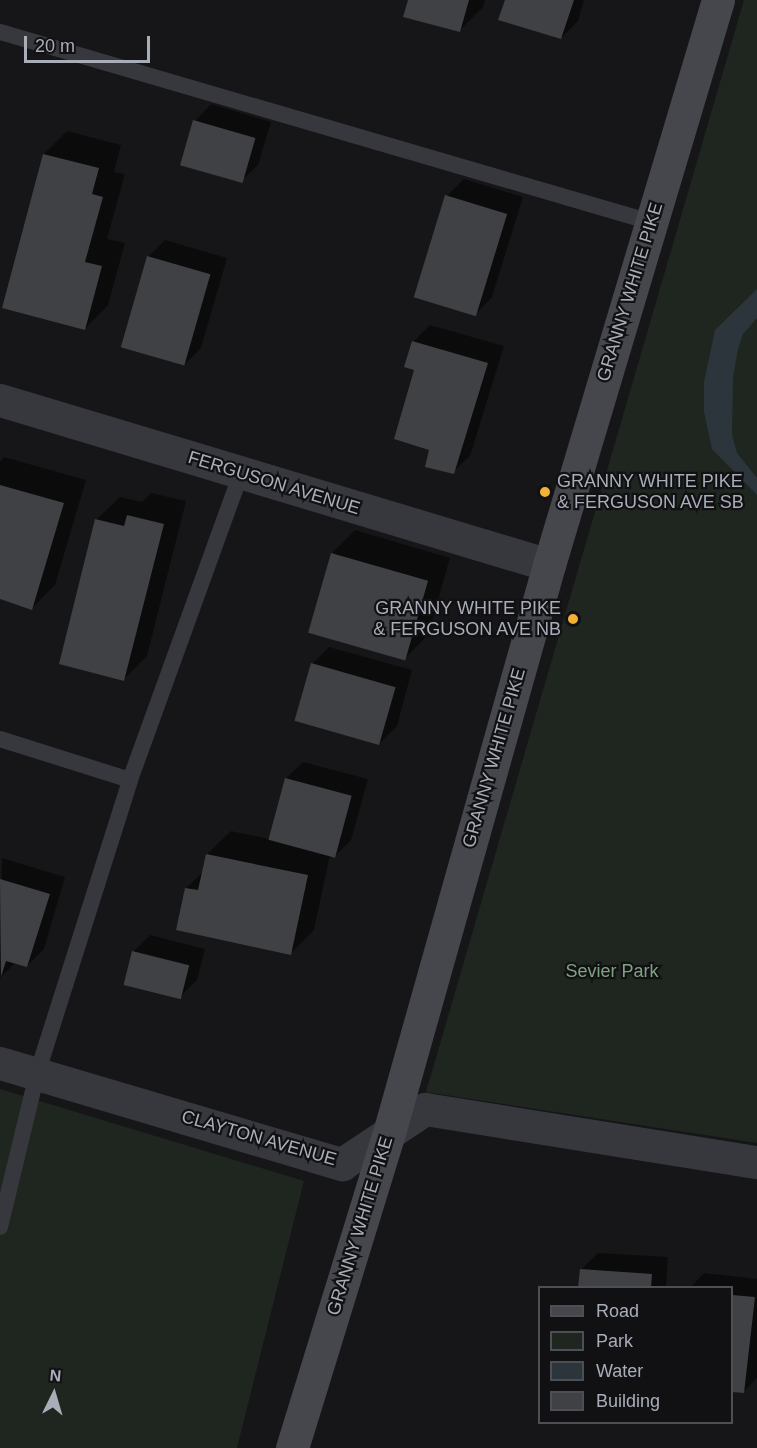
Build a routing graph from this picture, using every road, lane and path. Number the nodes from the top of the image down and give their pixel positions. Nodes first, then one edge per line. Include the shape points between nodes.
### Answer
1 (718, 0) edge
2 (0, 32) edge
3 (651, 222) junction
4 (0, 400) edge
5 (241, 473) junction
6 (549, 565) junction
7 (0, 739) edge
8 (130, 780) junction
9 (0, 1063) edge
10 (37, 1074) junction
11 (389, 1132) junction
12 (757, 1162) edge
13 (0, 1227) edge
14 (292, 1448) edge

1 - 3 main road, GRANNY WHITE PIKE
2 - 3 lane
3 - 6 main road, GRANNY WHITE PIKE
4 - 5 street, FERGUSON AVENUE
5 - 6 street, FERGUSON AVENUE
5 - 8 lane
6 - 11 main road, GRANNY WHITE PIKE
7 - 8 lane
8 - 10 lane
9 - 10 street, CLAYTON AVENUE
10 - 11 street, CLAYTON AVENUE via 342,1164
10 - 13 lane
11 - 12 street, CLAYTON AVENUE via 425,1109
11 - 14 main road, GRANNY WHITE PIKE

